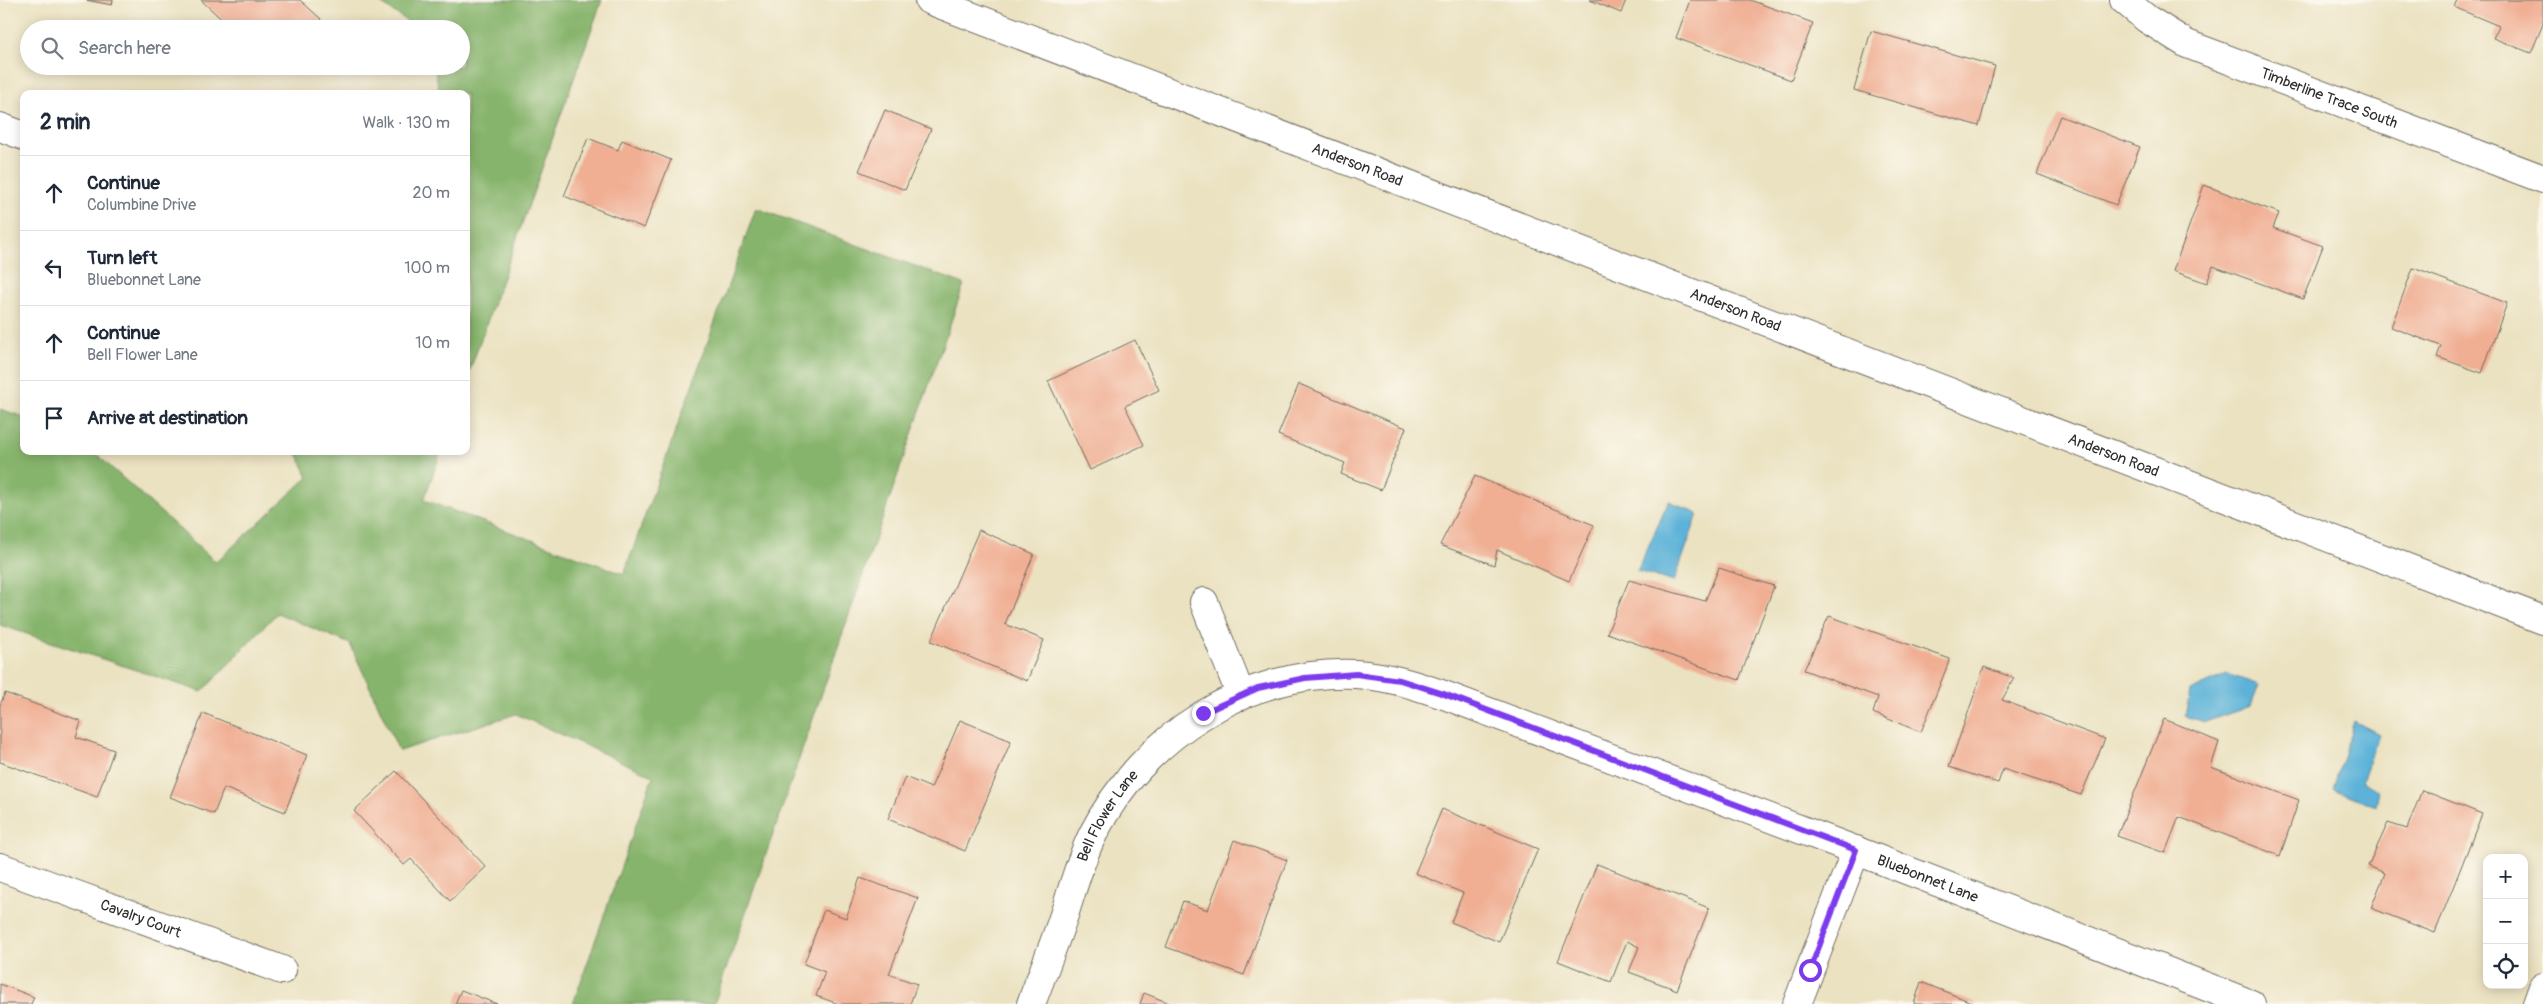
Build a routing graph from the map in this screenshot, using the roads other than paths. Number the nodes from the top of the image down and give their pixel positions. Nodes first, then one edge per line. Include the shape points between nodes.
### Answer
1 (929, 0) edge
2 (2124, 0) edge
3 (0, 127) edge
4 (20, 134) edge
5 (2543, 179) edge
6 (1204, 602) dead end
7 (2543, 620) edge
8 (1250, 692) junction
9 (1856, 850) junction
10 (0, 867) edge
11 (282, 970) dead end
12 (2543, 987) edge
13 (1031, 1004) edge
14 (1797, 1004) edge
15 (2251, 1004) edge
16 (2537, 1004) edge

1 - 7 street, Anderson Road
2 - 5 street, Timberline Trace South via 2146,19 2188,44
3 - 4 street
6 - 8 street
8 - 9 street, Bluebonnet Lane via 1305,678 1356,674 1400,680
8 - 13 street, Bell Flower Lane via 1203,713 1167,740 1117,796 1082,858
9 - 14 street
9 - 15 street, Bluebonnet Lane
10 - 11 street, Cavalry Court
12 - 16 street

